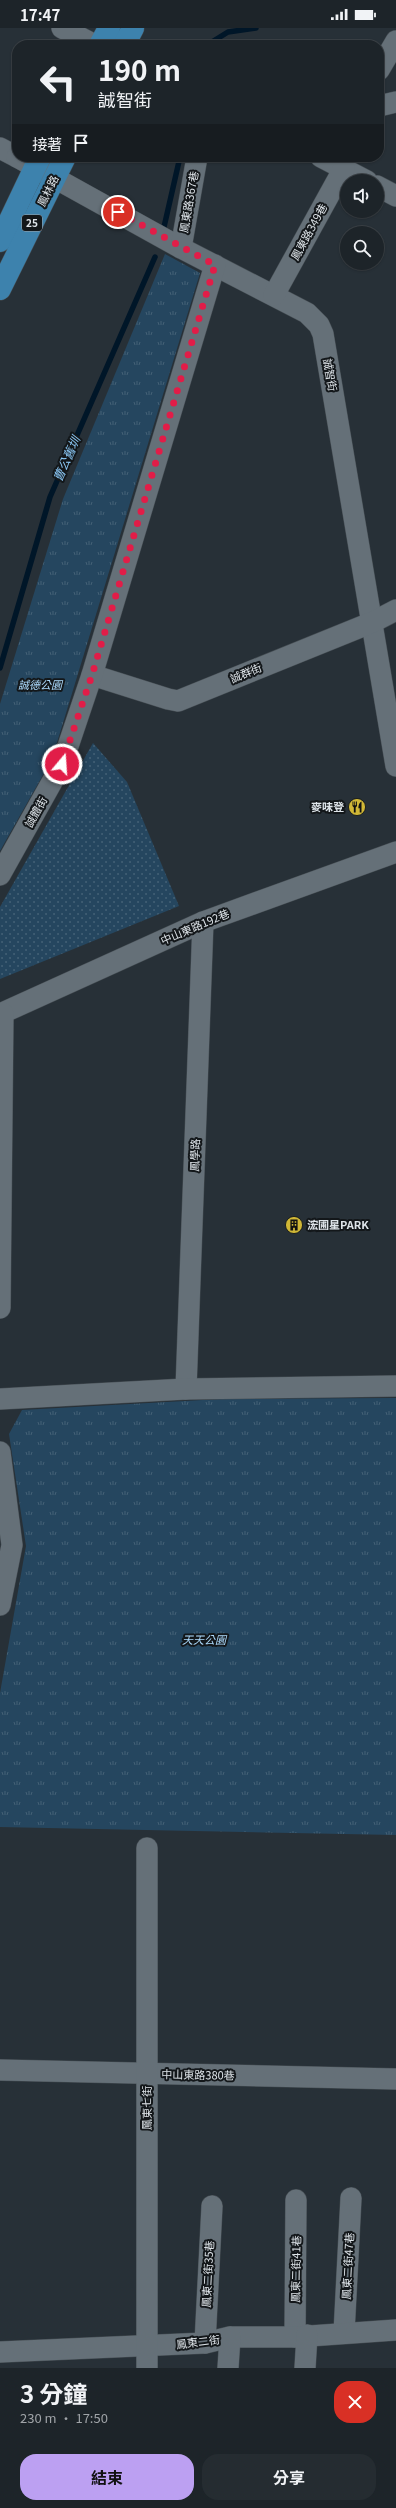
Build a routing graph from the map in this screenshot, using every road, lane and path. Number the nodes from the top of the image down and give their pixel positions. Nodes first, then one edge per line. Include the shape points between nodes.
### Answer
1 (62, 28) edge
2 (109, 28) edge
3 (133, 28) edge
4 (85, 40) edge
5 (103, 40) edge
6 (127, 40) edge
7 (396, 41) edge
8 (384, 61) edge
9 (396, 102) edge
10 (384, 105) edge
11 (0, 148) edge
12 (12, 153) edge
13 (26, 162) edge
14 (32, 162) edge
15 (62, 162) edge
16 (195, 162) edge
17 (334, 162) edge
18 (336, 162) edge
19 (356, 174) edge
20 (55, 177) junction
21 (384, 190) edge
22 (396, 196) edge
23 (0, 241) edge
24 (181, 248) junction
25 (215, 265) junction
26 (0, 289) edge
27 (274, 295) junction
28 (396, 610) edge
29 (373, 622) junction
30 (92, 675) junction
31 (396, 766) edge
32 (396, 852) edge
33 (0, 875) edge
34 (203, 922) junction
35 (2, 1013) edge
36 (0, 1308) edge
37 (396, 1386) edge
38 (186, 1389) junction
39 (0, 1399) edge
40 (0, 1452) edge
41 (0, 1605) edge
42 (147, 1848) dead end
43 (0, 2070) edge
44 (147, 2074) junction
45 (396, 2079) edge
46 (351, 2198) dead end
47 (296, 2200) dead end
48 (212, 2206) dead end
49 (396, 2330) edge
50 (344, 2333) junction
51 (301, 2336) junction
52 (230, 2337) junction
53 (206, 2343) junction
54 (147, 2346) junction
55 (0, 2352) edge
56 (147, 2368) edge
57 (228, 2368) edge
58 (305, 2368) edge

1 - 4 street
2 - 5 main road
3 - 6 main road
7 - 8 street
9 - 10 street
11 - 12 street, 誠智街
13 - 23 main road, 鳳林路 / 25
14 - 20 street, 誠智街
15 - 20 main road, 鳳林路 / 25
16 - 24 street, 鳳東路367巷
17 - 27 street, 鳳東路349巷
18 - 19 street
20 - 24 street, 誠智街
20 - 26 main road, 鳳林路 / 25
21 - 22 street
24 - 25 street, 誠智街
25 - 27 street, 誠智街
25 - 30 street, 誠體街
27 - 29 street, 誠智街 via 314,318 323,334
28 - 29 street, 誠群街
29 - 30 street, 誠群街 via 178,701
29 - 31 street, 誠智街
30 - 33 street, 誠體街 via 62,764
32 - 34 street, 中山東路192巷
34 - 35 street, 中山東路192巷
34 - 38 street, 鳳學路
35 - 36 street
37 - 38 street
38 - 39 street
40 - 41 street via 12,1545
42 - 44 street, 鳳東七街
43 - 44 street, 中山東路380巷
44 - 45 street, 中山東路380巷
44 - 54 street, 鳳東七街
46 - 50 street, 鳳東二街47巷
47 - 51 street, 鳳東二街41巷
48 - 53 street, 鳳東二街35巷
49 - 50 street, 鳳東二街
50 - 51 street, 鳳東二街
51 - 52 street, 鳳東二街
51 - 58 street, 鳳東二街41巷
52 - 53 street, 鳳東二街
52 - 57 street
53 - 54 street, 鳳東二街
54 - 55 street, 鳳東二街
54 - 56 street, 鳳東七街

